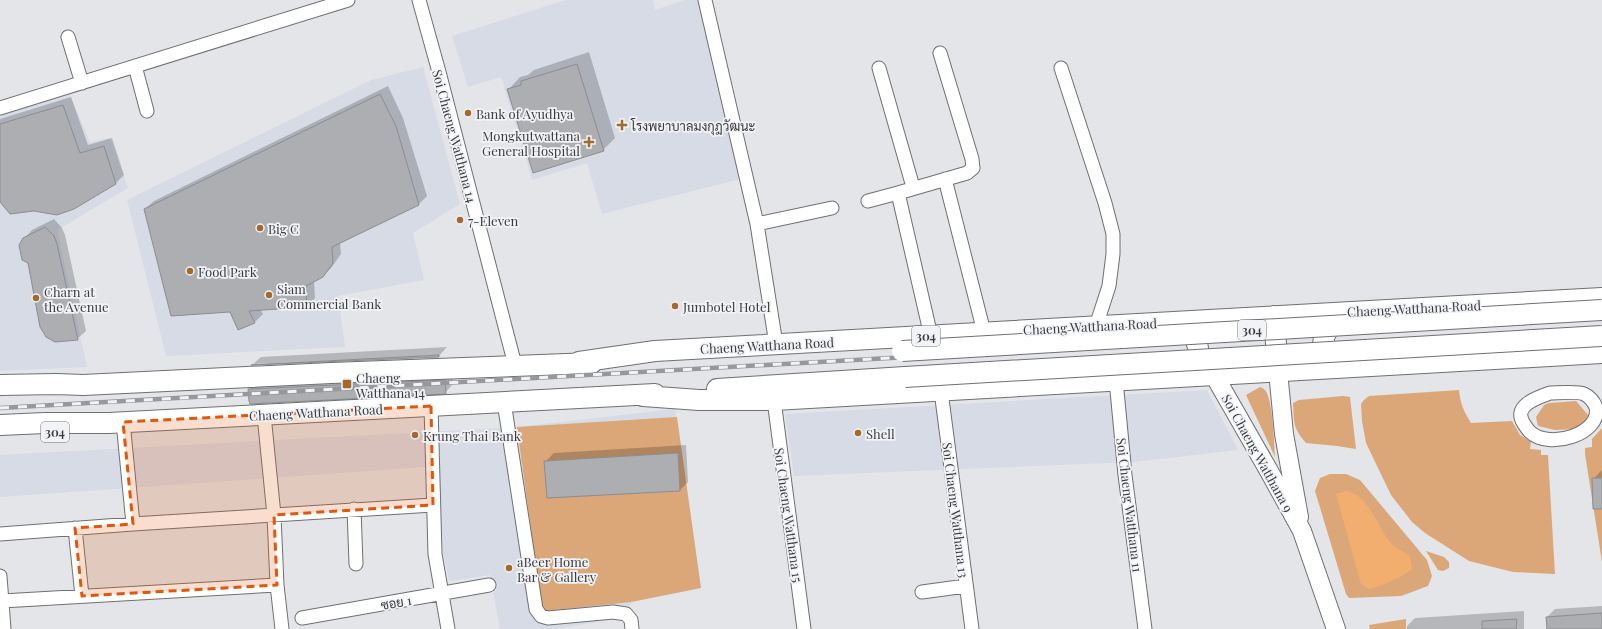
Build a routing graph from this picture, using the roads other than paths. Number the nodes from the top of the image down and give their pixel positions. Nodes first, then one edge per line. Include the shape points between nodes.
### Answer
1 (348, 0) edge
2 (419, 0) edge
3 (705, 0) edge
4 (68, 38) dead end
5 (940, 53) dead end
6 (135, 66) junction
7 (879, 68) dead end
8 (1061, 68) dead end
9 (82, 83) junction
10 (0, 108) edge
11 (147, 110) dead end
12 (945, 179) junction
13 (913, 187) junction
14 (898, 193) junction
15 (868, 201) dead end
16 (832, 208) dead end
17 (758, 224) junction
18 (1602, 298) edge
19 (1602, 310) edge
20 (1345, 311) junction
21 (1274, 316) junction
22 (1178, 321) junction
23 (1096, 326) junction
24 (984, 332) junction
25 (932, 336) junction
26 (1602, 336) edge
27 (776, 344) junction
28 (1602, 353) edge
29 (579, 362) junction
30 (515, 365) junction
31 (1343, 368) junction
32 (1278, 371) junction
33 (1214, 375) junction
34 (1185, 376) junction
35 (1116, 380) junction
36 (0, 385) edge
37 (83, 385) junction
38 (941, 391) junction
39 (643, 396) junction
40 (0, 397) edge
41 (774, 400) junction
42 (504, 402) junction
43 (431, 406) junction
44 (264, 415) junction
45 (116, 423) junction
46 (0, 425) edge
47 (0, 437) edge
48 (1558, 441) joint
49 (433, 505) junction
50 (354, 509) junction
51 (274, 515) junction
52 (133, 524) junction
53 (75, 528) junction
54 (1302, 531) junction
55 (0, 534) edge
56 (356, 564) dead end
57 (0, 576) edge
58 (277, 585) junction
59 (489, 585) dead end
60 (966, 586) junction
61 (922, 592) dead end
62 (441, 594) junction
63 (82, 596) junction
64 (2, 601) junction
65 (302, 618) dead end
66 (4, 629) edge
67 (282, 629) edge
68 (448, 629) edge
69 (632, 629) edge
70 (804, 629) edge
71 (972, 629) edge
72 (1145, 629) edge
73 (1336, 629) edge

1 - 6 street
2 - 30 street, Soi Chaeng Watthana 14
3 - 17 street
4 - 9 street
5 - 12 street via 973,168 967,173
6 - 9 street
6 - 11 street
7 - 13 street
8 - 23 street via 1113,234 1109,286
9 - 10 street
12 - 13 street
12 - 24 street
13 - 14 street
14 - 15 street
14 - 25 street
16 - 17 street
17 - 27 street
18 - 20 main road, Chaeng Watthana Road / 304
19 - 29 main road, Chaeng Watthana Road / 304, bridge via 658,363
20 - 21 main road, Chaeng Watthana Road / 304
20 - 31 main road via 1325,333 1323,343 1331,364
21 - 22 main road, Chaeng Watthana Road / 304
21 - 32 main road
22 - 23 main road, Chaeng Watthana Road / 304
22 - 34 main road via 1192,330 1198,349 1195,369
23 - 24 main road, Chaeng Watthana Road / 304
24 - 25 main road, Chaeng Watthana Road / 304
25 - 27 main road, Chaeng Watthana Road / 304
26 - 39 main road, Chaeng Watthana Road / 304, bridge via 721,388
27 - 29 main road, Chaeng Watthana Road / 304 via 655,351
28 - 31 main road, Chaeng Watthana Road / 304
29 - 30 main road, Chaeng Watthana Road / 304
30 - 37 main road, Chaeng Watthana Road / 304
31 - 32 main road, Chaeng Watthana Road / 304
32 - 33 main road, Chaeng Watthana Road / 304
32 - 54 street, Soi Chaeng Watthana 9 via 1284,434
33 - 34 main road, Chaeng Watthana Road / 304
33 - 54 street, Soi Chaeng Watthana 9
34 - 35 main road, Chaeng Watthana Road / 304
35 - 38 main road, Chaeng Watthana Road / 304
35 - 72 street, Soi Chaeng Watthana 11 via 1125,475
36 - 37 main road, Chaeng Watthana Road / 304
37 - 40 main road, Chaeng Watthana Road / 304
38 - 41 main road, Chaeng Watthana Road / 304
38 - 60 street, Soi Chaeng Watthana 13
39 - 41 main road, Chaeng Watthana Road / 304 via 699,400
39 - 42 main road, Chaeng Watthana Road / 304
41 - 70 street, Soi Chaeng Watthana 15
42 - 43 main road, Chaeng Watthana Road / 304
42 - 69 street via 536,609 541,616 548,618 613,612 626,614 631,620
43 - 44 main road, Chaeng Watthana Road / 304
43 - 49 street
44 - 45 main road, Chaeng Watthana Road / 304
44 - 51 street
45 - 46 main road, Chaeng Watthana Road / 304
45 - 47 main road, Chaeng Watthana Road / 304
45 - 52 street
48 - 48 street via 1540,438 1530,432 1521,419 1522,410 1531,400 1550,393 1584,393 1594,401 1598,410 1596,422 1578,436
49 - 50 street
49 - 62 street via 435,554
50 - 51 street
50 - 56 street
51 - 52 street
51 - 58 street
52 - 53 street
53 - 55 street
53 - 63 street
54 - 73 street, Soi Chaeng Watthana 9
57 - 64 street
58 - 63 street
58 - 67 street
59 - 62 street, ซอย 1
60 - 61 street
60 - 71 street, Soi Chaeng Watthana 13
62 - 65 street, ซอย 1
62 - 68 street
63 - 64 street
64 - 66 street

